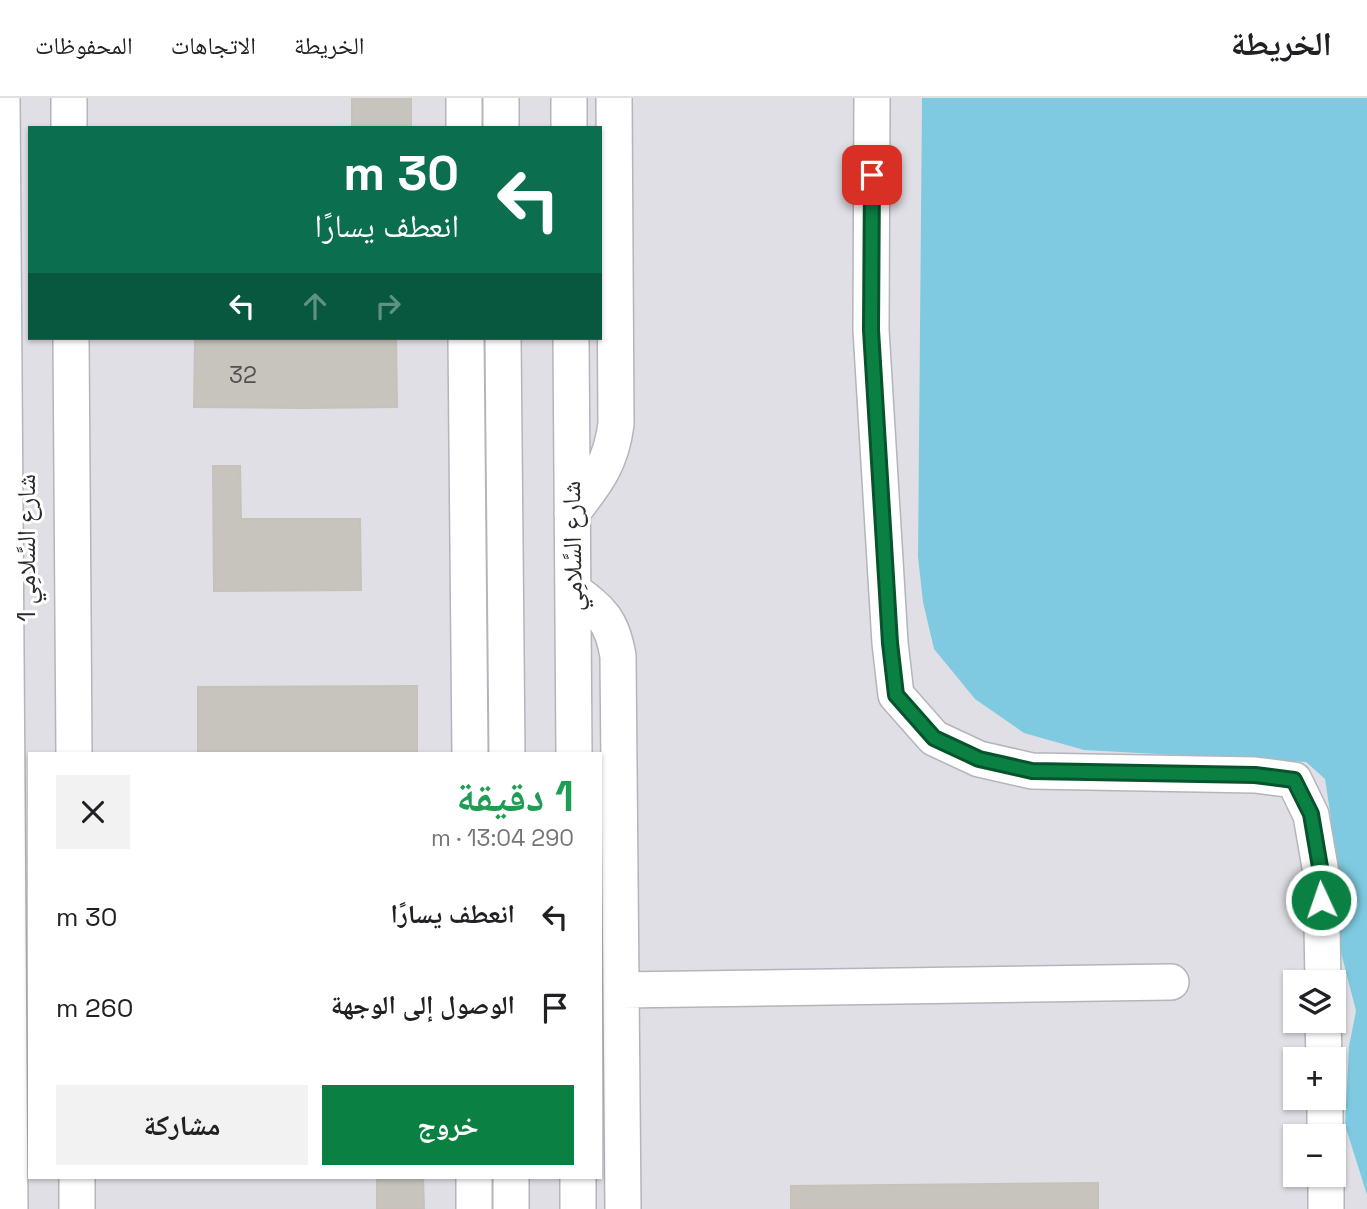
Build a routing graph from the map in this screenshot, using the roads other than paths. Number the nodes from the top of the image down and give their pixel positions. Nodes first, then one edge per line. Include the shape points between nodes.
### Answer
1 (2, 98) edge
2 (23, 98) edge
3 (69, 98) edge
4 (464, 98) edge
5 (501, 98) edge
6 (569, 98) edge
7 (614, 98) edge
8 (872, 98) edge
9 (69, 126) edge
10 (464, 126) edge
11 (502, 126) edge
12 (569, 126) edge
13 (71, 340) edge
14 (466, 340) edge
15 (503, 340) edge
16 (570, 340) edge
17 (2, 439) edge
18 (572, 513) junction
19 (11, 538) edge
20 (573, 590) junction
21 (3, 634) edge
22 (74, 752) edge
23 (470, 752) edge
24 (507, 752) edge
25 (574, 752) edge
26 (28, 950) edge
27 (1323, 970) edge
28 (1171, 982) dead end
29 (621, 990) junction
30 (5, 1097) edge
31 (77, 1179) edge
32 (474, 1179) edge
33 (511, 1179) edge
34 (578, 1179) edge
35 (1326, 1187) edge
36 (19, 1204) edge
37 (77, 1209) edge
38 (474, 1209) edge
39 (511, 1209) edge
40 (578, 1209) edge
41 (623, 1209) edge
42 (1326, 1209) edge

1 - 17 street, شارع السَّلامِي 1
2 - 19 street, شارع السَّلامِي 1
3 - 9 street
4 - 10 street
5 - 11 street
6 - 12 street
7 - 18 street via 616,424 603,472
8 - 27 street via 871,330 896,695 934,738 979,759 1032,771 1255,775 1294,780 1311,814 1321,873
13 - 22 street
14 - 23 street
15 - 24 street
16 - 18 street, شارع السَّلامِي
17 - 19 street, شارع السَّلامِي 1
18 - 20 street, شارع السَّلامِي
19 - 21 street, شارع السَّلامِي 1
19 - 26 street, شارع السَّلامِي 1
20 - 25 street, شارع السَّلامِي
20 - 29 street via 608,622 618,656
21 - 30 street, شارع السَّلامِي 1
28 - 29 street
29 - 41 street
30 - 36 street, شارع السَّلامِي 1
31 - 37 street
32 - 38 street
33 - 39 street
34 - 40 street
35 - 42 street

